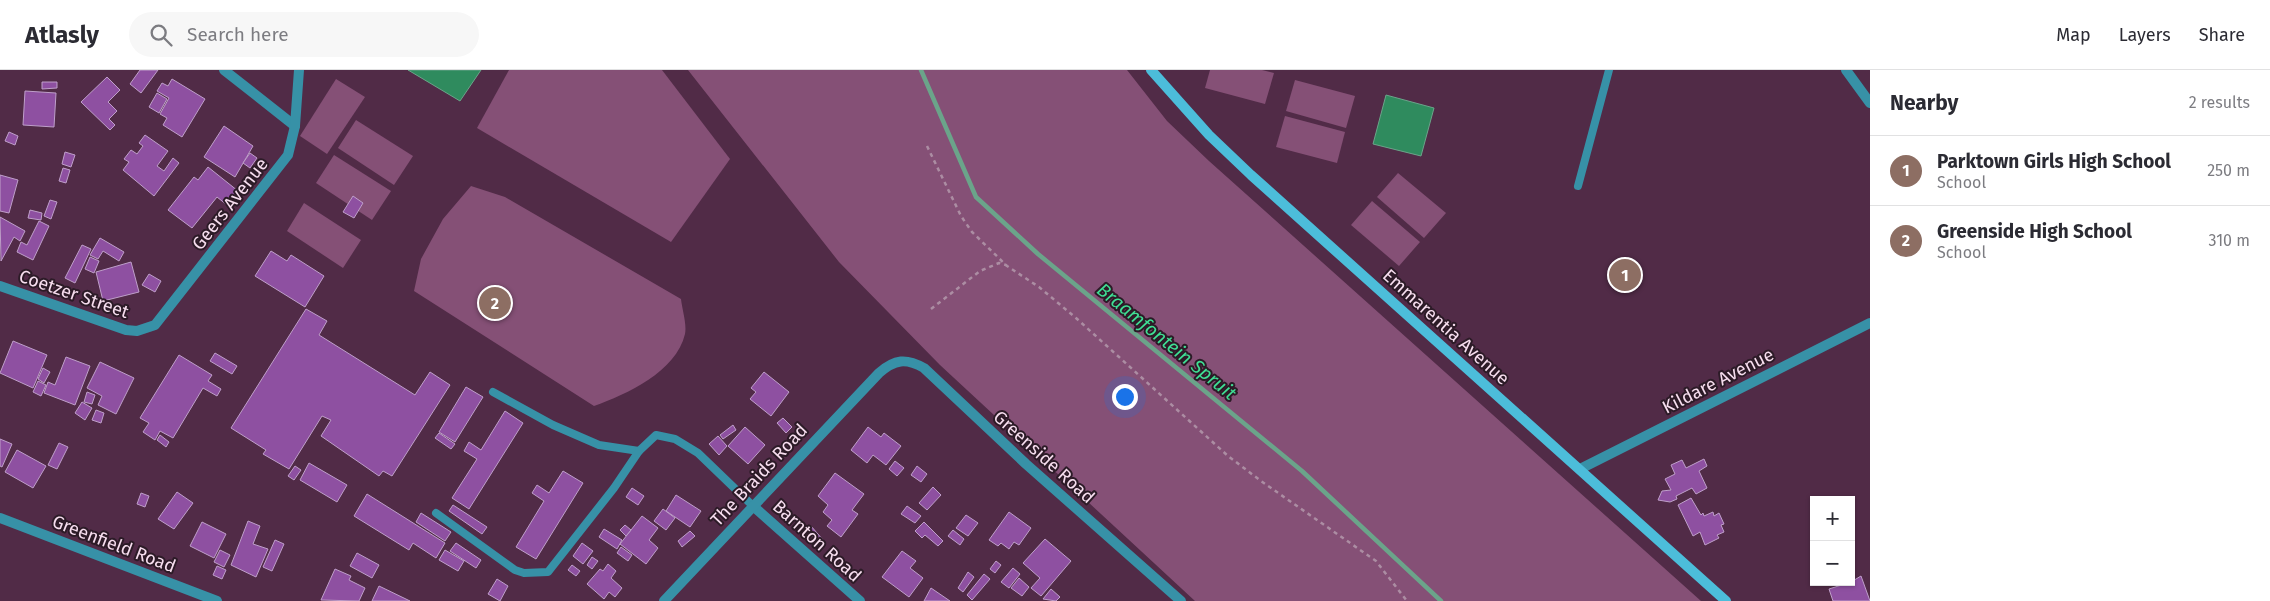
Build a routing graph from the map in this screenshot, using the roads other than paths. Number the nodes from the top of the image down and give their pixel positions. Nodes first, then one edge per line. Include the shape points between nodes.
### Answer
1 (224, 70) edge
2 (299, 70) edge
3 (1151, 70) edge
4 (1609, 70) edge
5 (1846, 70) edge
6 (1870, 103) edge
7 (295, 126) junction
8 (1578, 186) dead end
9 (0, 286) edge
10 (1870, 323) edge
11 (137, 331) joint
12 (879, 372) joint
13 (493, 392) dead end
14 (639, 450) junction
15 (1580, 469) junction
16 (753, 506) junction
17 (436, 513) dead end
18 (0, 518) edge
19 (217, 601) edge
20 (664, 601) edge
21 (860, 601) edge
22 (1182, 601) edge
23 (1726, 601) edge

1 - 7 street
2 - 7 street, Geers Avenue
3 - 15 street, Emmarentia Avenue via 1209,135 1251,175
4 - 8 lane
5 - 6 street
7 - 11 street, Geers Avenue via 292,146 283,164 163,318 148,329
9 - 11 street, Coetzer Street via 111,326
10 - 15 street, Kildare Avenue
12 - 16 street, The Braids Road
12 - 22 street, Greenside Road via 903,360 924,368 1026,464
13 - 14 lane via 553,425 599,445
14 - 16 lane via 656,435 675,439 698,453
14 - 17 lane via 614,488 548,572 515,570
15 - 23 street, Emmarentia Avenue
16 - 20 street, The Braids Road
16 - 21 street, Barnton Road
18 - 19 street, Greenfield Road

